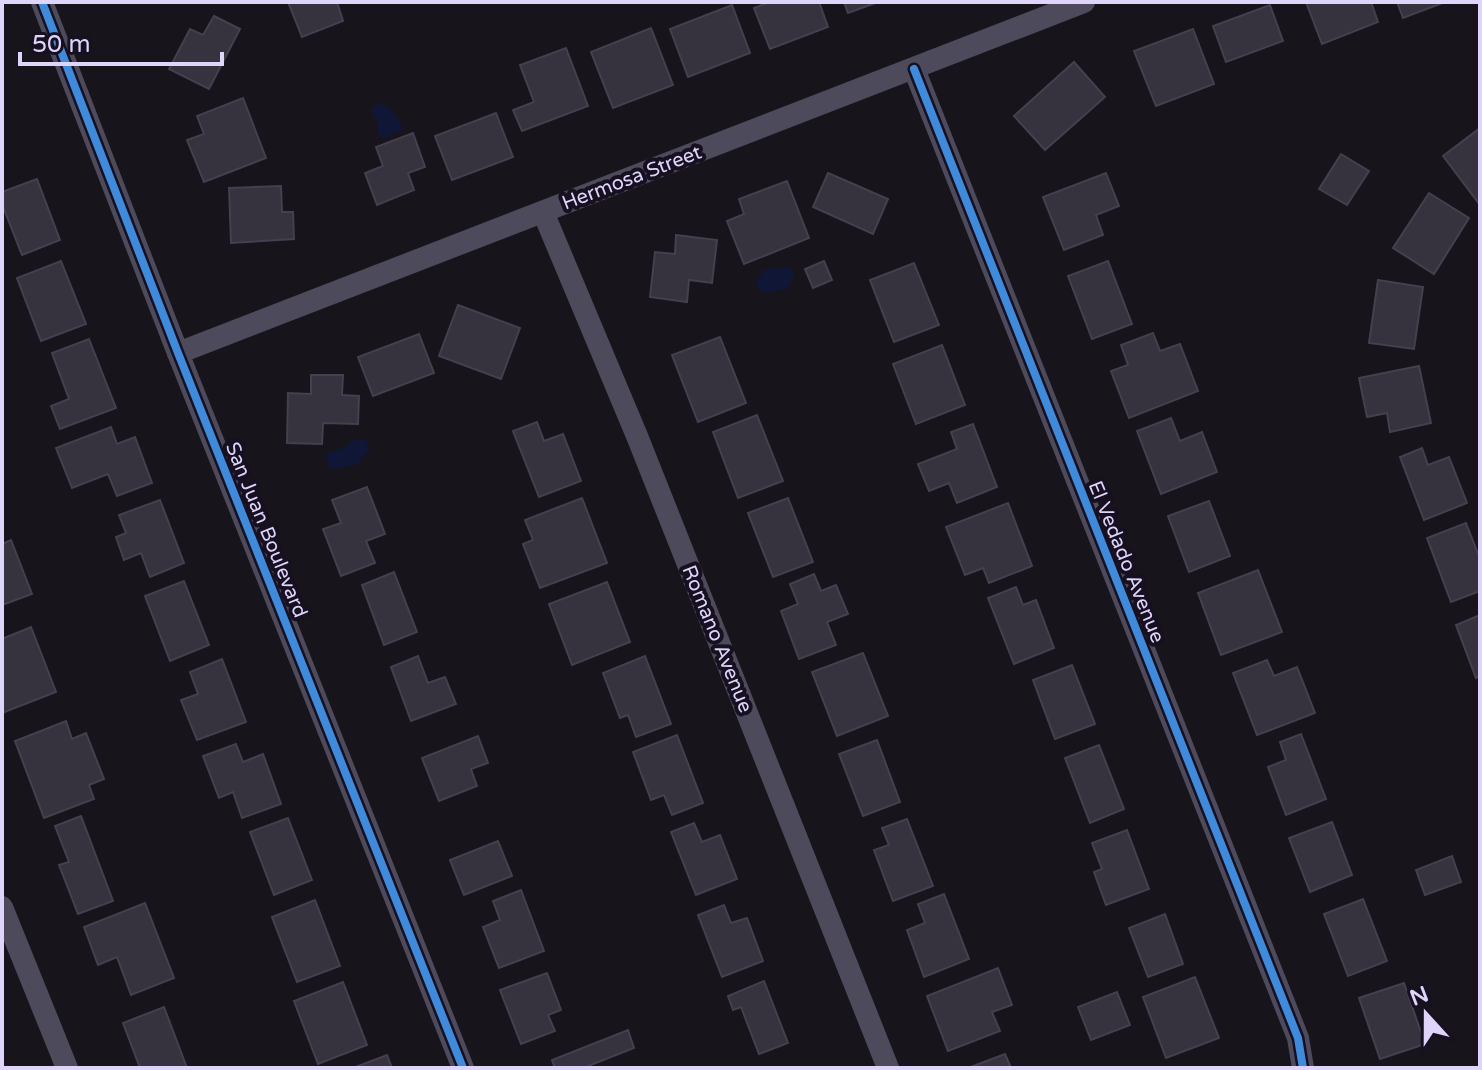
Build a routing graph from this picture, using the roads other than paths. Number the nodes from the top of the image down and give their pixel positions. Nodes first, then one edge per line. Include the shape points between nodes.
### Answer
1 (42, 2) edge
2 (1084, 2) edge
3 (914, 69) junction
4 (543, 212) junction
5 (178, 353) junction
6 (2, 907) edge
7 (67, 1068) edge
8 (463, 1068) edge
9 (888, 1068) edge
10 (1303, 1068) edge

1 - 5 street, San Juan Boulevard
2 - 3 street, Hermosa Street
3 - 4 street, Hermosa Street
3 - 10 street, El Vedado Avenue via 1298,1038
4 - 5 street, Hermosa Street
4 - 9 street, Romano Avenue
5 - 8 street, San Juan Boulevard
6 - 7 street

